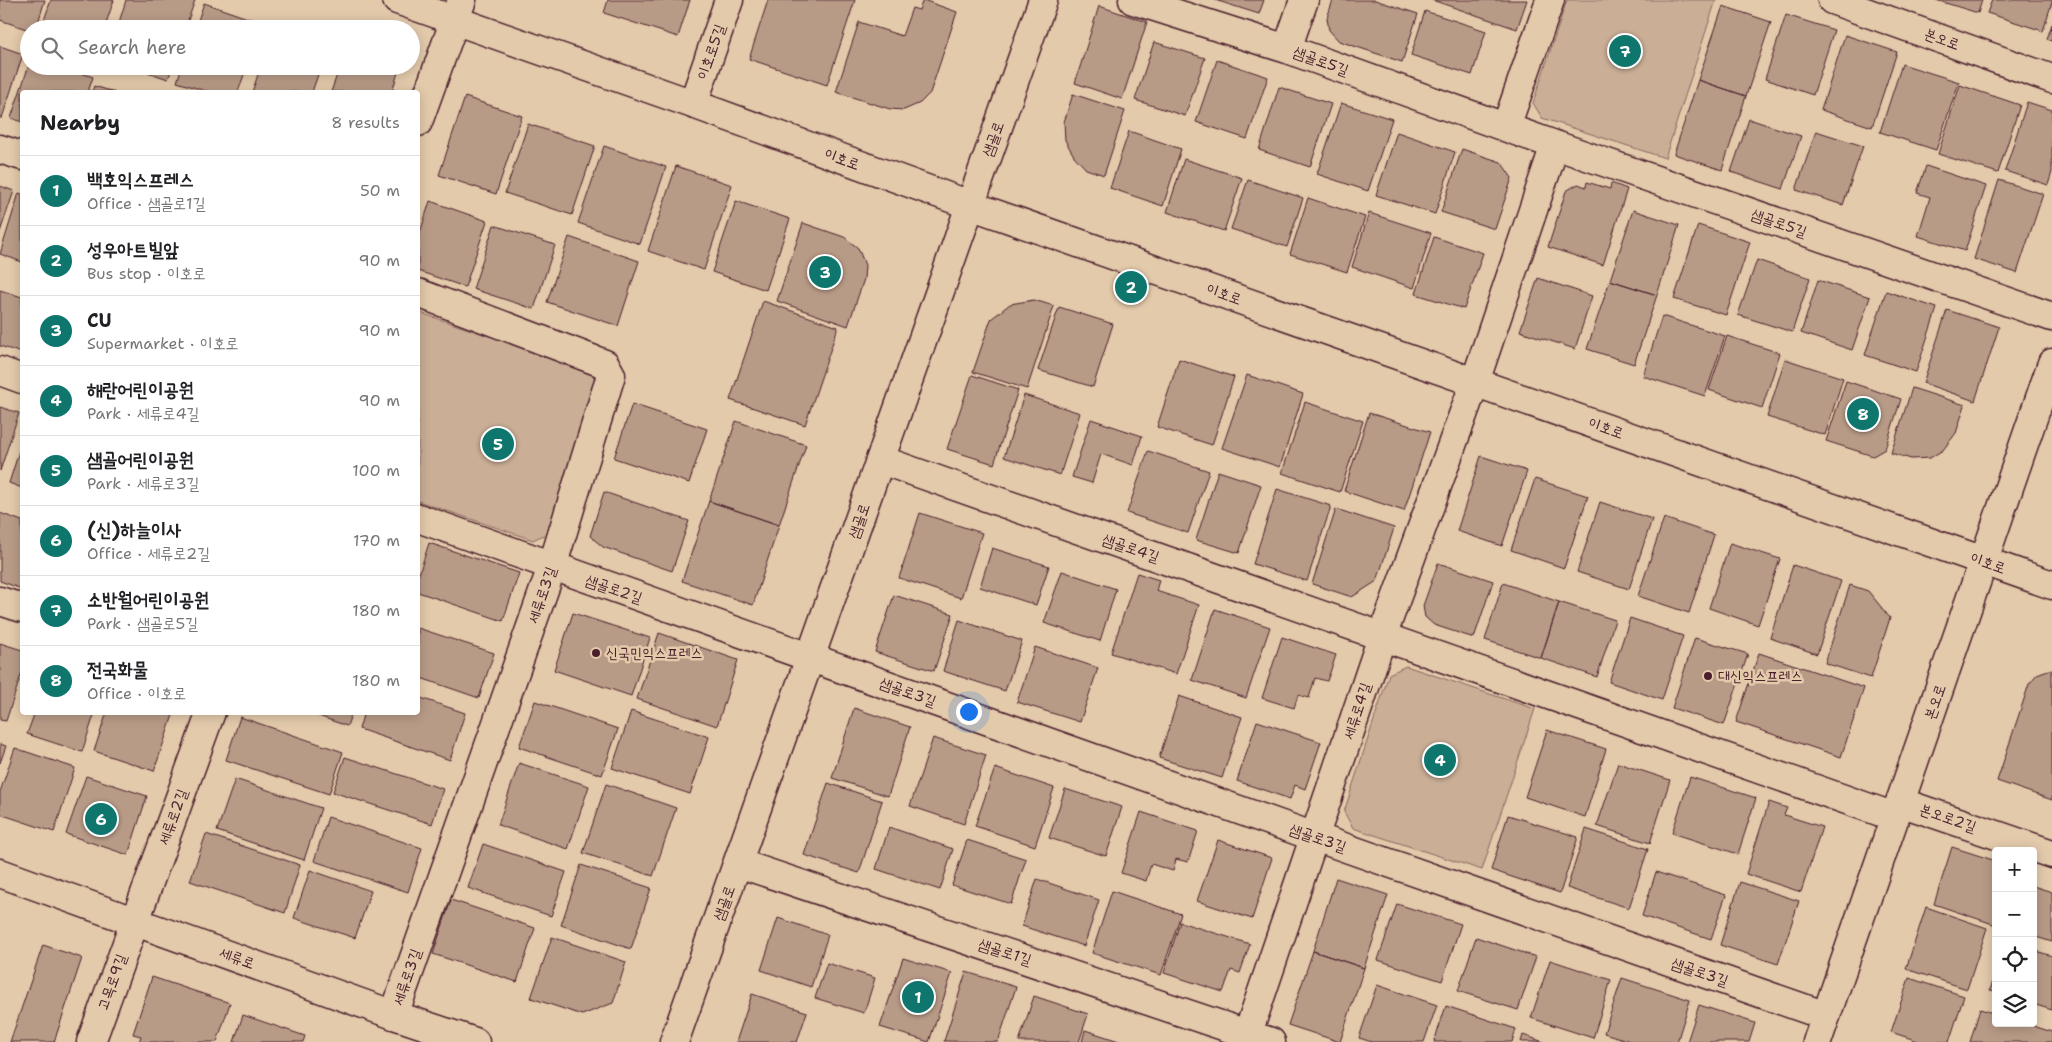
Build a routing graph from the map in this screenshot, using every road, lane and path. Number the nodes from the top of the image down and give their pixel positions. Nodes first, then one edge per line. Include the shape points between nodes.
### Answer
1 (397, 0) edge
2 (730, 0) edge
3 (1043, 0) edge
4 (1133, 0) edge
5 (1304, 0) edge
6 (1550, 0) edge
7 (1832, 0) edge
8 (459, 10) edge
9 (1287, 49) junction
10 (2052, 78) edge
11 (693, 104) junction
12 (420, 117) edge
13 (1506, 127) junction
14 (1555, 145) junction
15 (0, 149) edge
16 (20, 155) edge
17 (970, 205) junction
18 (420, 294) edge
19 (2052, 317) edge
20 (2052, 363) edge
21 (0, 371) edge
22 (20, 378) edge
23 (1475, 382) junction
24 (880, 460) junction
25 (420, 519) edge
26 (1983, 561) junction
27 (552, 567) junction
28 (2052, 585) edge
29 (0, 601) edge
30 (20, 607) edge
31 (1382, 637) junction
32 (811, 658) junction
33 (210, 715) edge
34 (1898, 810) junction
35 (1315, 837) junction
36 (2052, 854) edge
37 (738, 863) junction
38 (0, 873) edge
39 (134, 921) junction
40 (394, 1015) junction
41 (1826, 1016) junction
42 (1255, 1039) edge
43 (90, 1042) edge
44 (475, 1042) edge
45 (674, 1042) edge
46 (1818, 1042) edge

1 - 8 street, 이호로
2 - 11 street, 이호로5길
3 - 17 street, 샘골로
4 - 9 street, 샘골로5길
5 - 9 street
6 - 13 street
7 - 10 street, 본오로
8 - 11 street, 이호로
8 - 12 street
9 - 13 street, 샘골로5길
11 - 17 street, 이호로
13 - 14 street, 샘골로5길
14 - 19 street, 샘골로5길
14 - 23 street, 세류로4길
15 - 16 street
17 - 23 street, 이호로
17 - 24 street, 샘골로
18 - 27 street, 세류로3길 via 605,364 611,375
20 - 26 street, 본오로
21 - 22 street
23 - 26 street, 이호로
23 - 31 street, 세류로4길
24 - 31 street, 샘골로4길
24 - 32 street, 샘골로
25 - 27 street, 샘골로2길
26 - 28 street, 이호로
26 - 34 street, 본오로
27 - 32 street, 샘골로2길
27 - 40 street, 세류로3길
29 - 30 street
31 - 34 street, 샘골로4길
31 - 35 street, 세류로4길
32 - 35 street, 샘골로3길
32 - 37 street, 샘골로
33 - 39 street, 세류로2길
34 - 36 street, 본오로2길
34 - 41 street, 본오로
35 - 41 street, 샘골로3길
35 - 42 street, 세류로4길
37 - 42 street, 샘골로1길
37 - 45 street, 샘골로
38 - 39 street, 세류로
39 - 40 street, 세류로
39 - 43 street, 고목로9길
40 - 44 street, 세류로
41 - 46 street, 본오로

